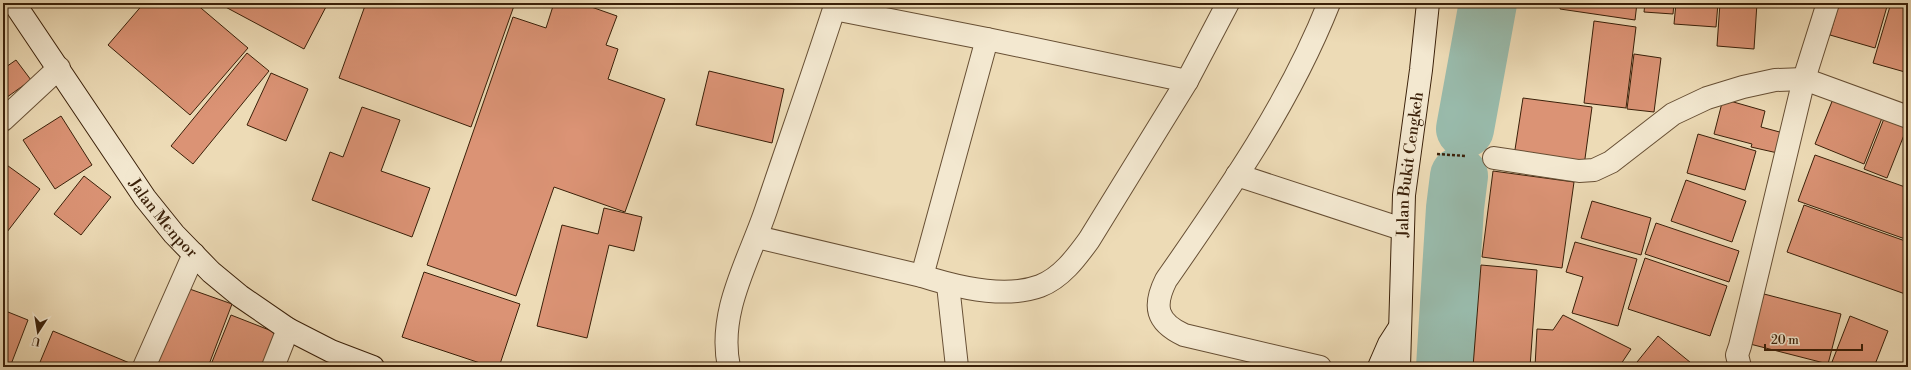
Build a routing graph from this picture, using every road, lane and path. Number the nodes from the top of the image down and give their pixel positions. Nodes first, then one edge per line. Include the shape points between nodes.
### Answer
1 (14, 3) edge
2 (1228, 3) edge
3 (1329, 3) edge
4 (1428, 3) edge
5 (1828, 3) edge
6 (835, 6) edge
7 (987, 39) junction
8 (58, 68) junction
9 (1804, 79) junction
10 (1187, 81) junction
11 (1908, 117) edge
12 (3, 120) edge
13 (1452, 155) dead end
14 (1467, 156) dead end
15 (1494, 158) dead end
16 (1237, 175) junction
17 (1402, 229) junction
18 (757, 237) junction
19 (194, 254) junction
20 (922, 276) junction
21 (948, 284) junction
22 (1400, 327) junction
23 (288, 329) junction
24 (144, 367) edge
25 (273, 367) edge
26 (373, 367) edge
27 (729, 367) edge
28 (957, 367) edge
29 (1320, 367) edge
30 (1379, 367) edge
31 (1399, 367) edge
32 (1740, 367) edge

1 - 8 street, Jalan Menpor
2 - 10 street
3 - 16 street via 1311,48 1284,101
4 - 17 street, Jalan Bukit Cengkeh
5 - 9 street
6 - 7 street
6 - 18 street
7 - 10 street
7 - 20 street
8 - 12 street
8 - 19 street, Jalan Menpor via 145,198
9 - 11 street
9 - 15 street via 1775,80 1707,98 1673,114 1611,162 1594,170 1579,171
9 - 32 street via 1740,346
10 - 21 street via 1089,240 1074,260 1056,277 1040,286 1016,291 990,291
13 - 14 path
16 - 17 street
16 - 29 street via 1166,280 1159,299 1163,319 1167,326 1184,334
17 - 22 street, Jalan Bukit Cengkeh
18 - 20 street
18 - 27 street via 737,284 728,316 726,342
19 - 23 street, Jalan Menpor via 240,296
19 - 24 street
20 - 21 street
21 - 28 street
22 - 30 street
22 - 31 street, Jalan Bukit Cengkeh
23 - 25 street
23 - 26 street, Jalan Menpor via 331,351

